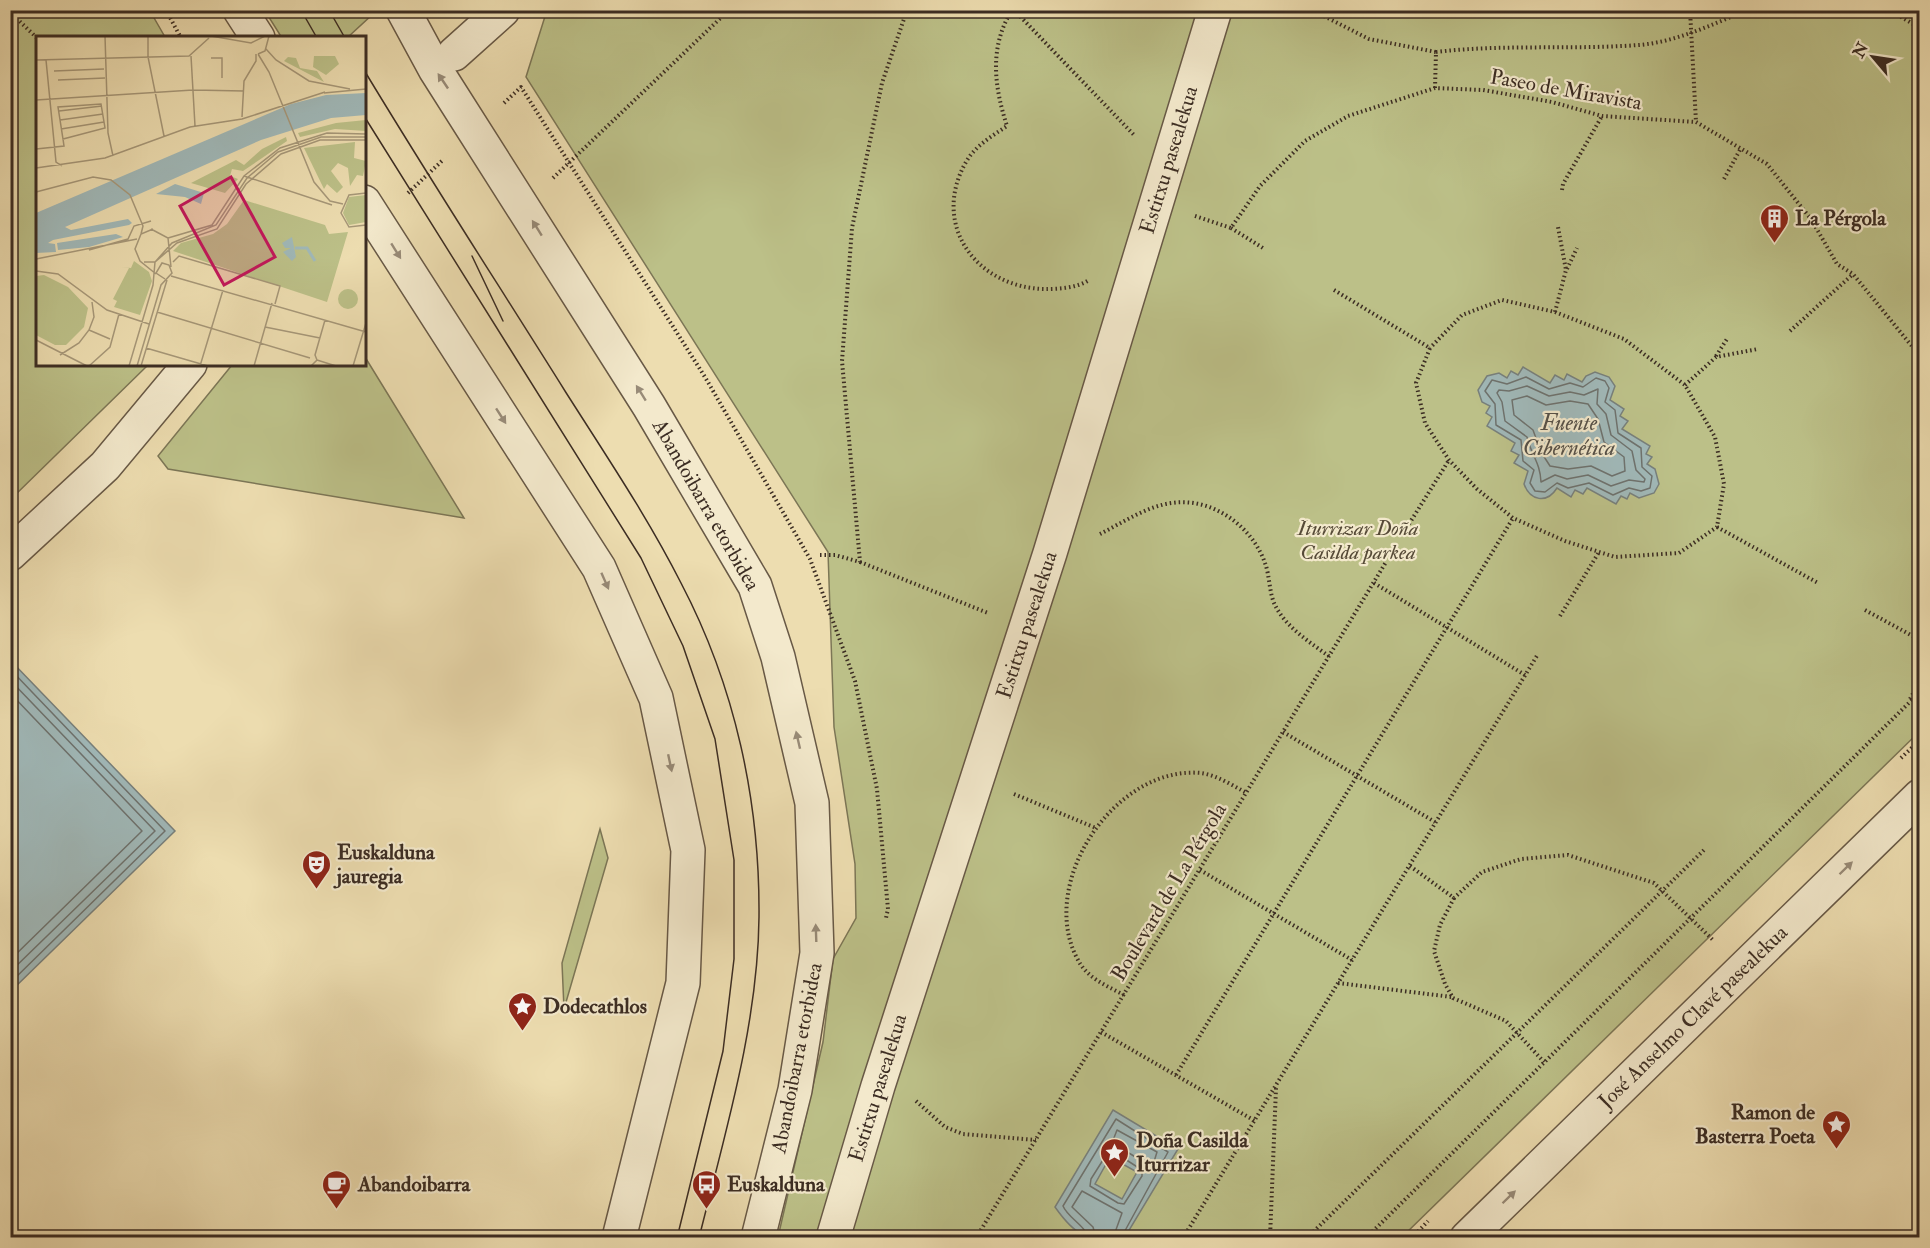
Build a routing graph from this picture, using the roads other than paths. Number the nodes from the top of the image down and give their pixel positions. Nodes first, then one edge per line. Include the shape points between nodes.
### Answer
1 (240, 10) edge
2 (403, 10) edge
3 (503, 10) edge
4 (1215, 10) edge
5 (257, 36) edge
6 (454, 54) dead end
7 (366, 205) edge
8 (188, 366) edge
9 (10, 554) edge
10 (1920, 796) edge
11 (619, 1238) edge
12 (758, 1238) edge
13 (833, 1238) edge
14 (1467, 1238) edge

1 - 5 street
12 -> 2 street, Abandoibarra etorbidea via 795,1090 817,953 812,802 778,657 754,586 649,406 435,69
3 - 6 street
4 - 13 street, Estitxu pasealekua via 1050,553 878,1086
7 -> 11 street via 599,568 656,698 688,850 683,983
8 - 9 street via 105,466
14 -> 10 street, José Anselmo Clavé pasealekua

